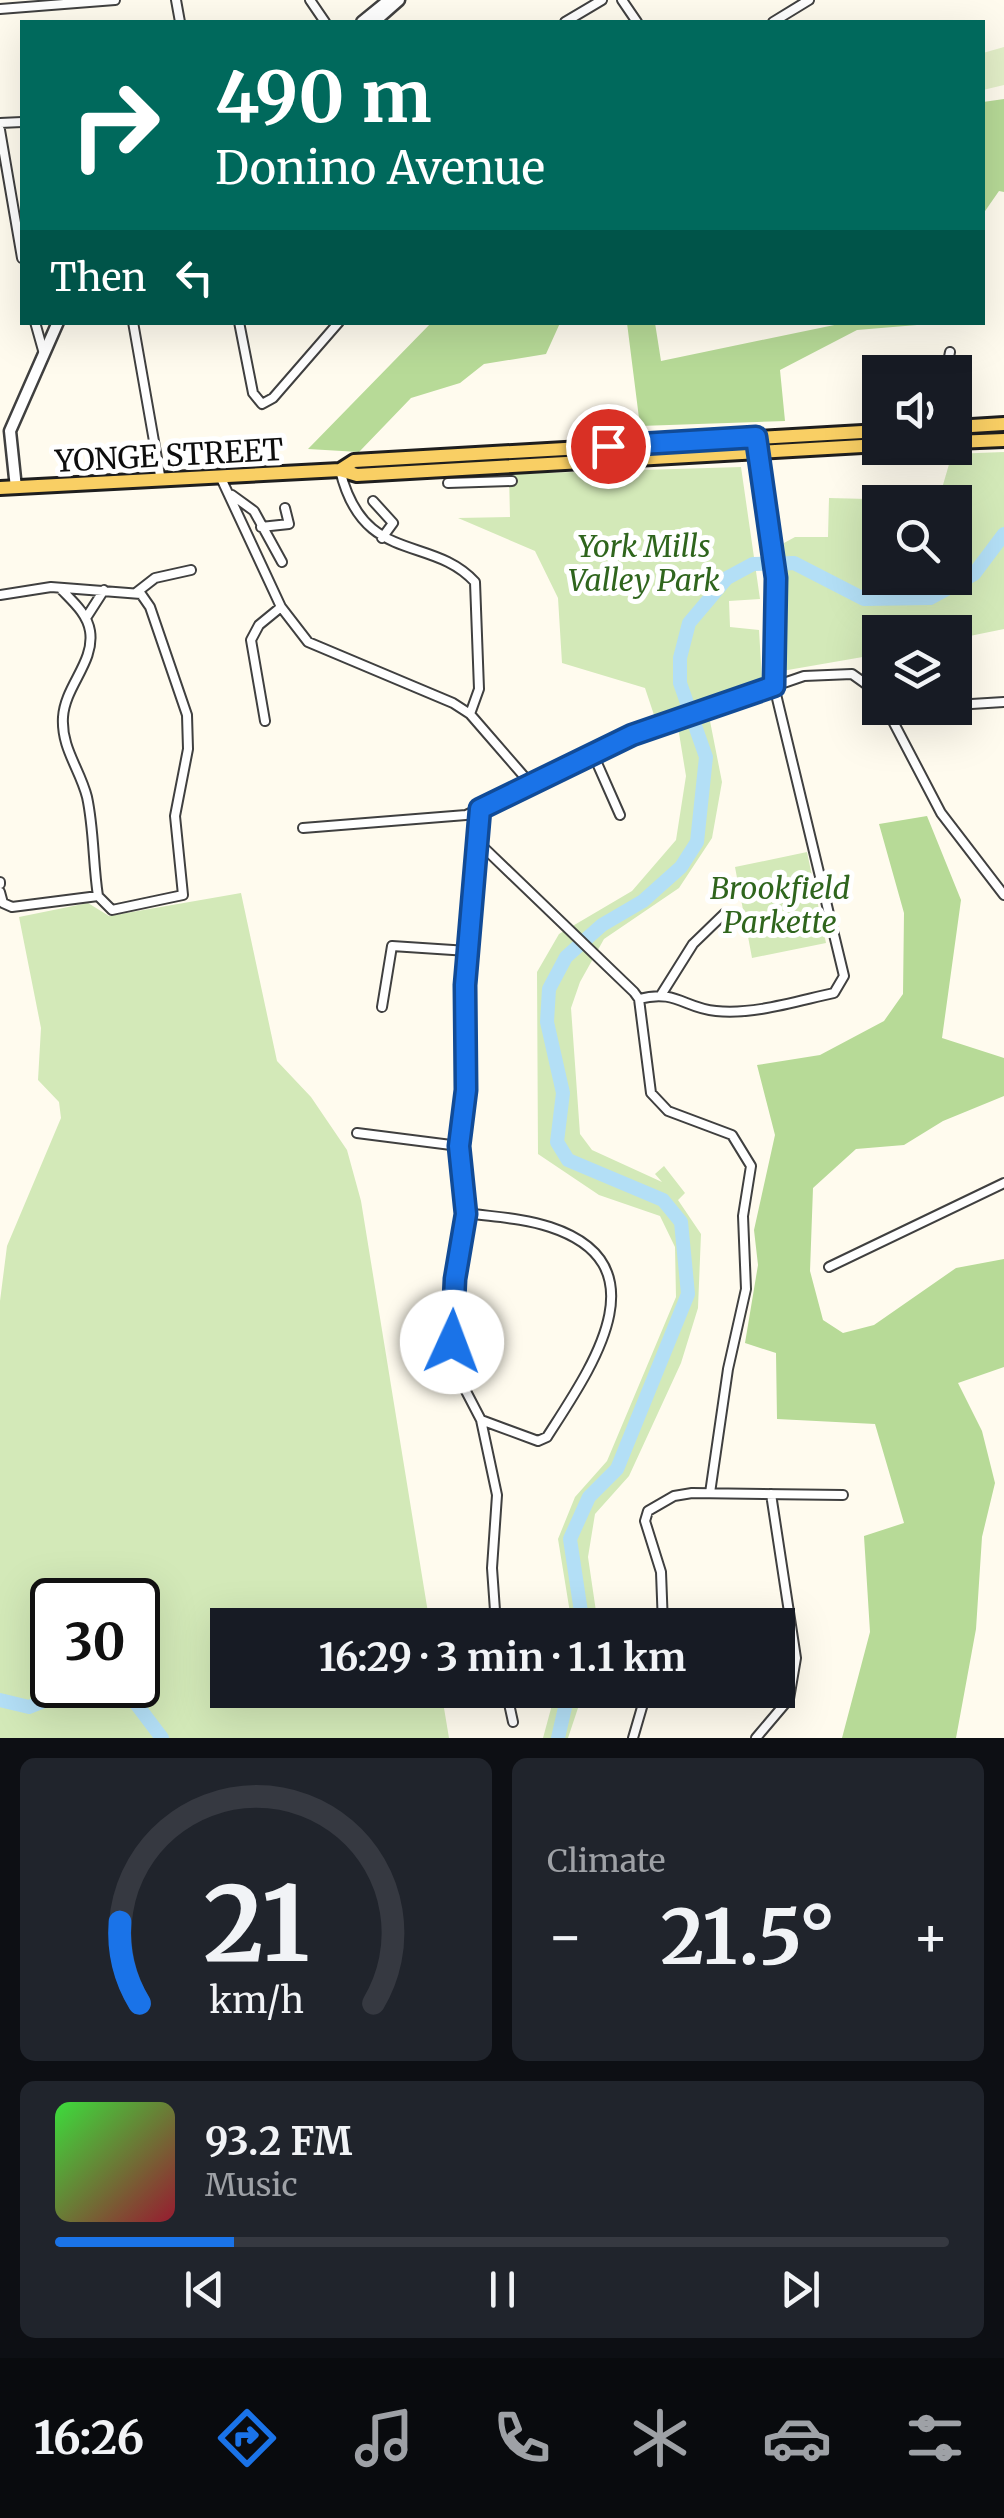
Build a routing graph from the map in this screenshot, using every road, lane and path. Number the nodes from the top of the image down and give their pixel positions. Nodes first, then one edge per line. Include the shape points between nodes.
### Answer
1 (115, 0) edge
2 (389, 0) edge
3 (398, 0) edge
4 (602, 0) edge
5 (809, 0) edge
6 (0, 9) edge
7 (789, 18) edge
8 (364, 20) edge
9 (376, 20) edge
10 (568, 20) edge
11 (0, 130) edge
12 (20, 246) edge
13 (36, 325) edge
14 (57, 325) edge
15 (135, 325) edge
16 (240, 325) edge
17 (336, 325) edge
18 (950, 352) dead end
19 (44, 354) junction
20 (949, 355) edge
21 (1004, 424) edge
22 (972, 426) edge
23 (862, 433) edge
24 (1004, 440) edge
25 (972, 441) edge
26 (757, 444) junction
27 (862, 445) edge
28 (488, 459) junction
29 (340, 470) junction
30 (220, 476) junction
31 (161, 481) junction
32 (512, 481) dead end
33 (490, 482) junction
34 (448, 483) dead end
35 (0, 488) edge
36 (16, 488) junction
37 (232, 495) junction
38 (374, 501) dead end
39 (286, 508) dead end
40 (260, 527) junction
41 (382, 538) junction
42 (282, 562) dead end
43 (190, 570) dead end
44 (60, 588) junction
45 (104, 590) junction
46 (137, 592) junction
47 (0, 595) edge
48 (281, 607) junction
49 (86, 618) junction
50 (862, 677) edge
51 (774, 686) junction
52 (1004, 702) edge
53 (972, 704) edge
54 (470, 714) junction
55 (265, 720) dead end
56 (895, 725) edge
57 (593, 754) junction
58 (529, 782) junction
59 (480, 809) junction
60 (620, 815) dead end
61 (303, 828) dead end
62 (480, 844) junction
63 (0, 892) edge
64 (1004, 895) edge
65 (98, 896) junction
66 (725, 912) dead end
67 (468, 951) junction
68 (661, 995) junction
69 (640, 999) junction
70 (382, 1008) dead end
71 (357, 1133) dead end
72 (459, 1146) junction
73 (1004, 1183) edge
74 (466, 1214) junction
75 (829, 1267) dead end
76 (480, 1420) junction
77 (710, 1493) junction
78 (771, 1494) junction
79 (843, 1496) dead end
80 (495, 1608) edge
81 (662, 1608) edge
82 (510, 1708) edge
83 (641, 1708) edge
84 (513, 1722) dead end
85 (633, 1738) edge
86 (756, 1738) edge

1 - 6 street
2 - 8 street
3 - 9 street
4 - 10 street
5 - 7 street
11 - 12 street
13 - 19 street
14 - 19 street
15 - 31 street
16 - 17 street via 258,402 270,401
18 - 20 street
19 - 36 street via 10,431
21 - 22 main road
23 - 26 main road, YONGE STREET
24 - 25 main road
26 - 27 main road, YONGE STREET
26 - 28 main road, YONGE STREET
26 - 51 street via 776,578
28 - 29 main road, YONGE STREET via 354,461
28 - 33 street
29 - 30 main road, YONGE STREET
29 - 41 street via 346,492
30 - 31 main road, YONGE STREET
30 - 37 street
31 - 36 main road, YONGE STREET
32 - 33 street
33 - 34 street
35 - 36 main road, YONGE STREET
37 - 40 street via 247,502
37 - 48 street
38 - 41 street via 393,523
39 - 40 street via 289,524
40 - 42 street
41 - 54 street via 475,582 479,688
43 - 46 street via 155,578
44 - 45 street
44 - 47 street
44 - 49 street
45 - 46 street
45 - 49 street
46 - 65 street via 148,602 188,716 175,816 183,895 112,910
48 - 54 street via 319,650
48 - 55 street via 250,640
49 - 65 street via 91,646 67,696 63,729 86,797
50 - 51 street via 813,674
51 - 57 street
51 - 68 street via 818,856 842,986 735,1011 706,1010
52 - 53 street
54 - 58 street
56 - 64 street via 940,813
57 - 58 street
57 - 60 street
58 - 59 street
59 - 61 street via 387,825
59 - 62 street
62 - 67 street
62 - 69 street
63 - 65 street via 12,907
66 - 68 street via 693,944
67 - 70 street via 392,946
67 - 72 street
68 - 69 street
69 - 77 street via 651,1093 668,1111 732,1135 751,1166 743,1216 746,1289
71 - 72 street
72 - 74 street
73 - 75 street
74 - 76 street via 452,1342 456,1372
74 - 76 street via 553,1228 578,1240 606,1265 612,1287 600,1346 548,1437 538,1441
76 - 80 street via 497,1495
77 - 78 street
77 - 81 street via 674,1496 648,1511
78 - 79 street
78 - 86 street via 796,1658 789,1698
82 - 84 street
83 - 85 street

